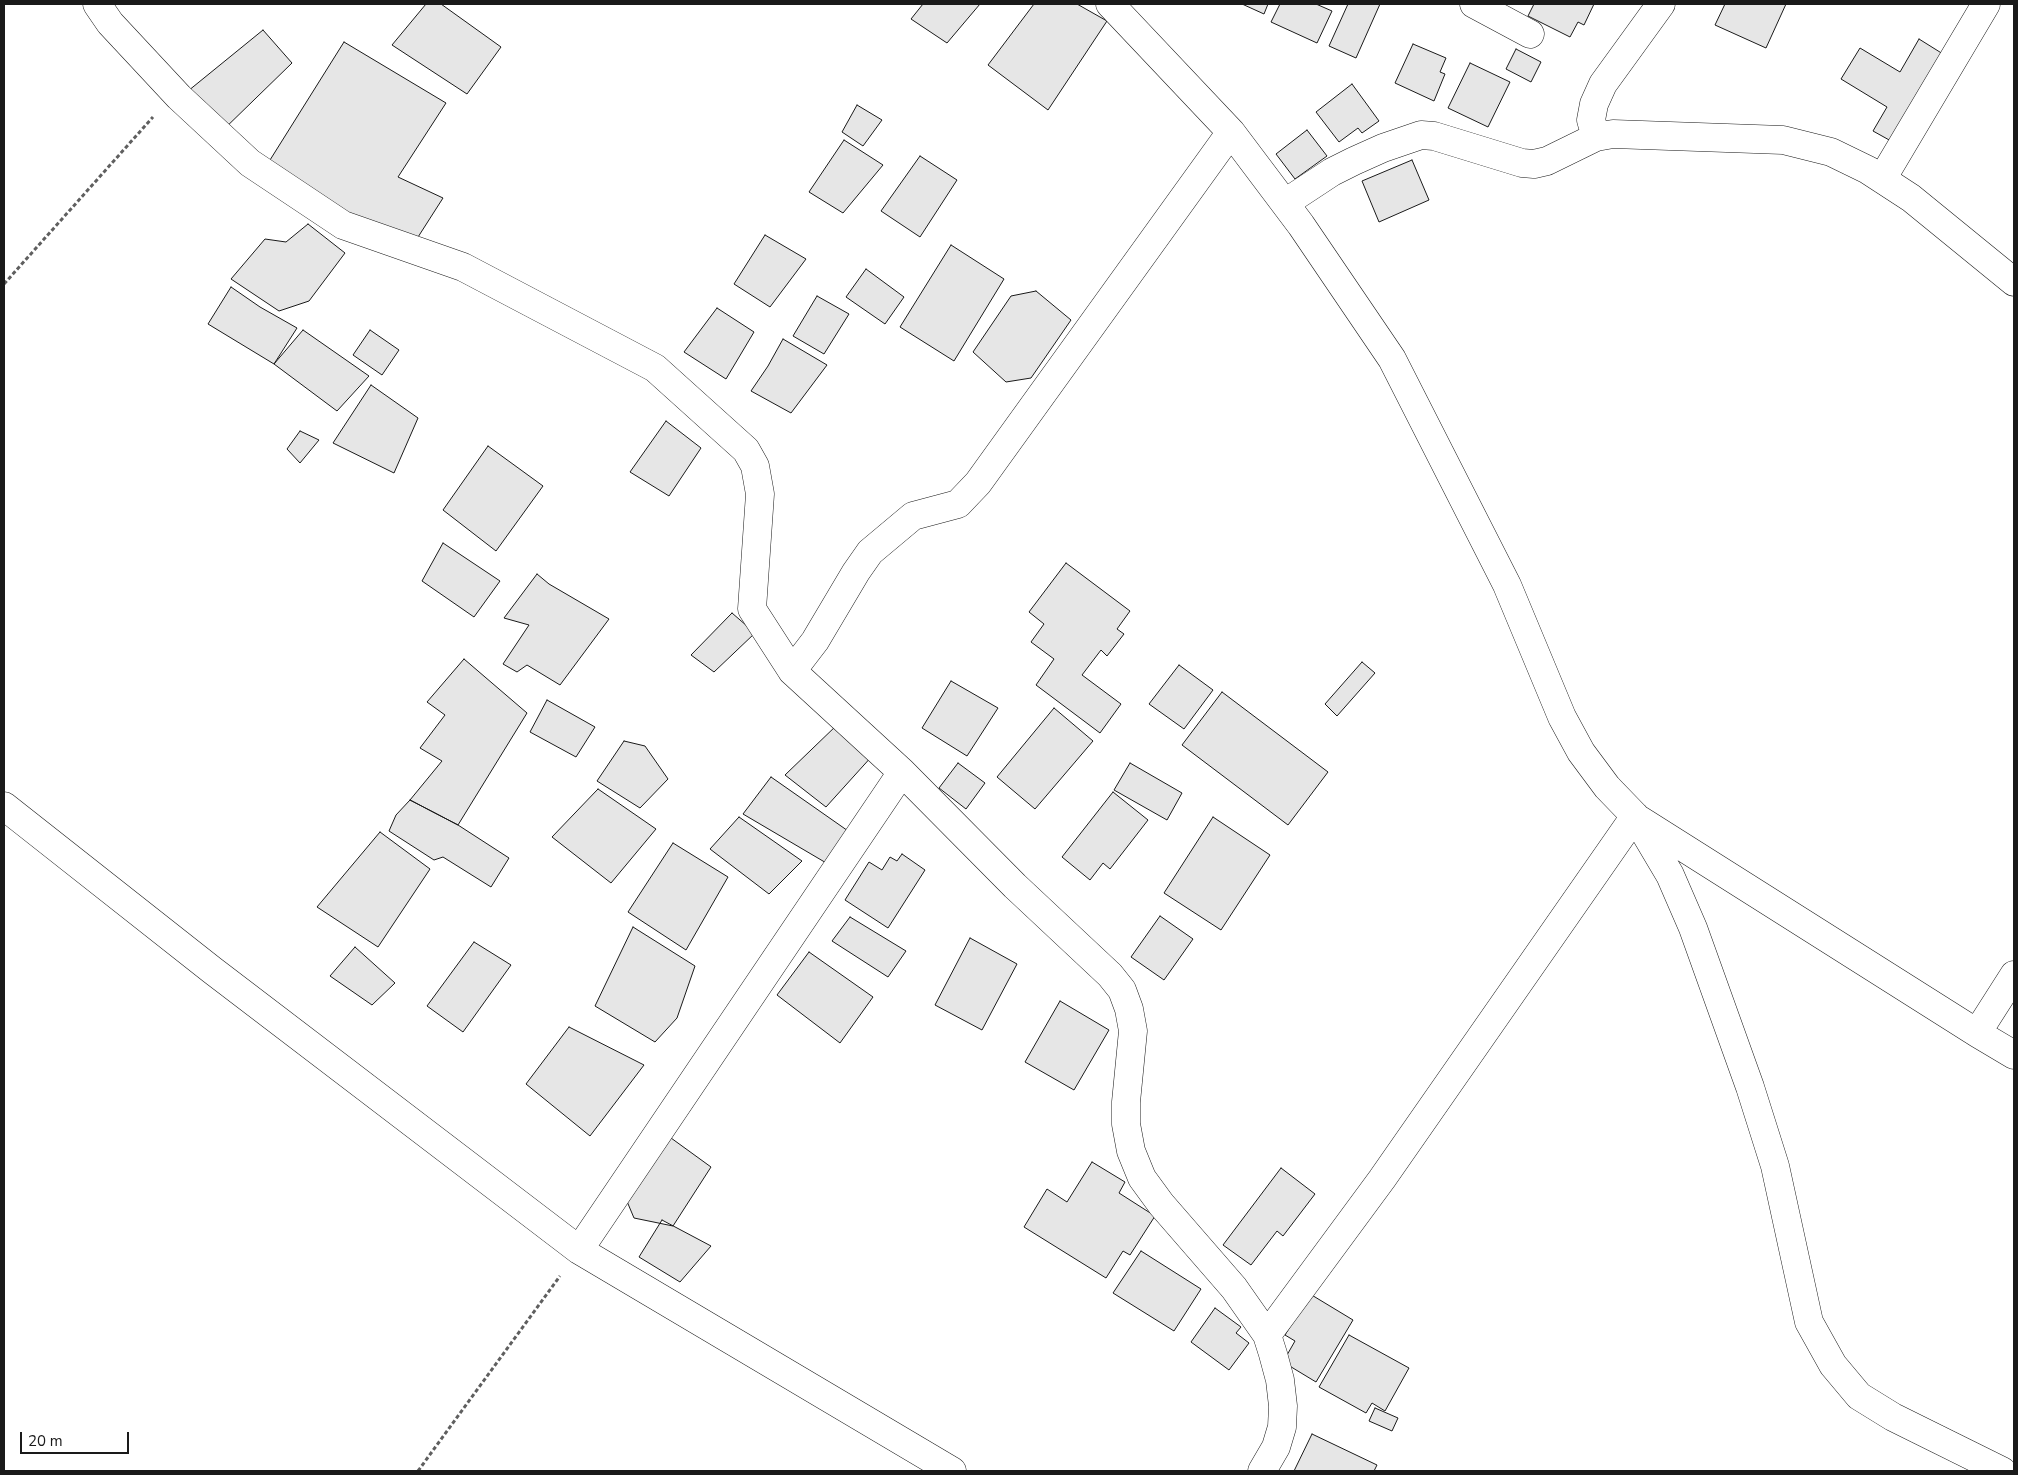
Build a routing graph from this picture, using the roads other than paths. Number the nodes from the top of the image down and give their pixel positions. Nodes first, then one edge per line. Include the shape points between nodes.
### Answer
1 (96, 4) edge
2 (1110, 4) edge
3 (1474, 4) edge
4 (1660, 4) edge
5 (1986, 4) edge
6 (1530, 34) dead end
7 (1231, 132) junction
8 (1596, 137) junction
9 (1882, 179) junction
10 (1285, 204) junction
11 (2014, 282) edge
12 (792, 671) junction
13 (902, 772) junction
14 (4, 806) edge
15 (1635, 816) junction
16 (2014, 974) edge
17 (1977, 1034) junction
18 (2014, 1055) edge
19 (579, 1250) junction
20 (1267, 1335) junction
21 (952, 1471) edge
22 (1262, 1471) edge
23 (2002, 1471) edge

1 - 12 street via 179,97 250,163 344,225 462,267 655,368 740,444 755,466 760,494 752,609
2 - 7 street
3 - 6 street
4 - 8 street via 1603,84 1591,120
5 - 9 street
7 - 10 street
7 - 12 street via 978,483 958,504 913,516 870,552 816,641
8 - 9 street via 1632,134 1783,140 1831,152
8 - 10 street via 1534,164 1421,135 1347,164
9 - 11 street via 1911,198
10 - 15 street via 1392,359 1507,585 1562,717 1581,752 1607,787
12 - 13 street
13 - 19 street
13 - 20 street via 1122,990 1134,1030 1126,1124 1131,1151 1142,1178 1234,1288
14 - 19 street via 212,970
15 - 17 street
15 - 20 street via 1382,1179
15 - 23 street via 1674,884 1728,1024 1775,1166 1809,1322 1833,1365 1859,1396
16 - 17 street
17 - 18 street
19 - 21 street
20 - 22 street via 1284,1406 1276,1447

